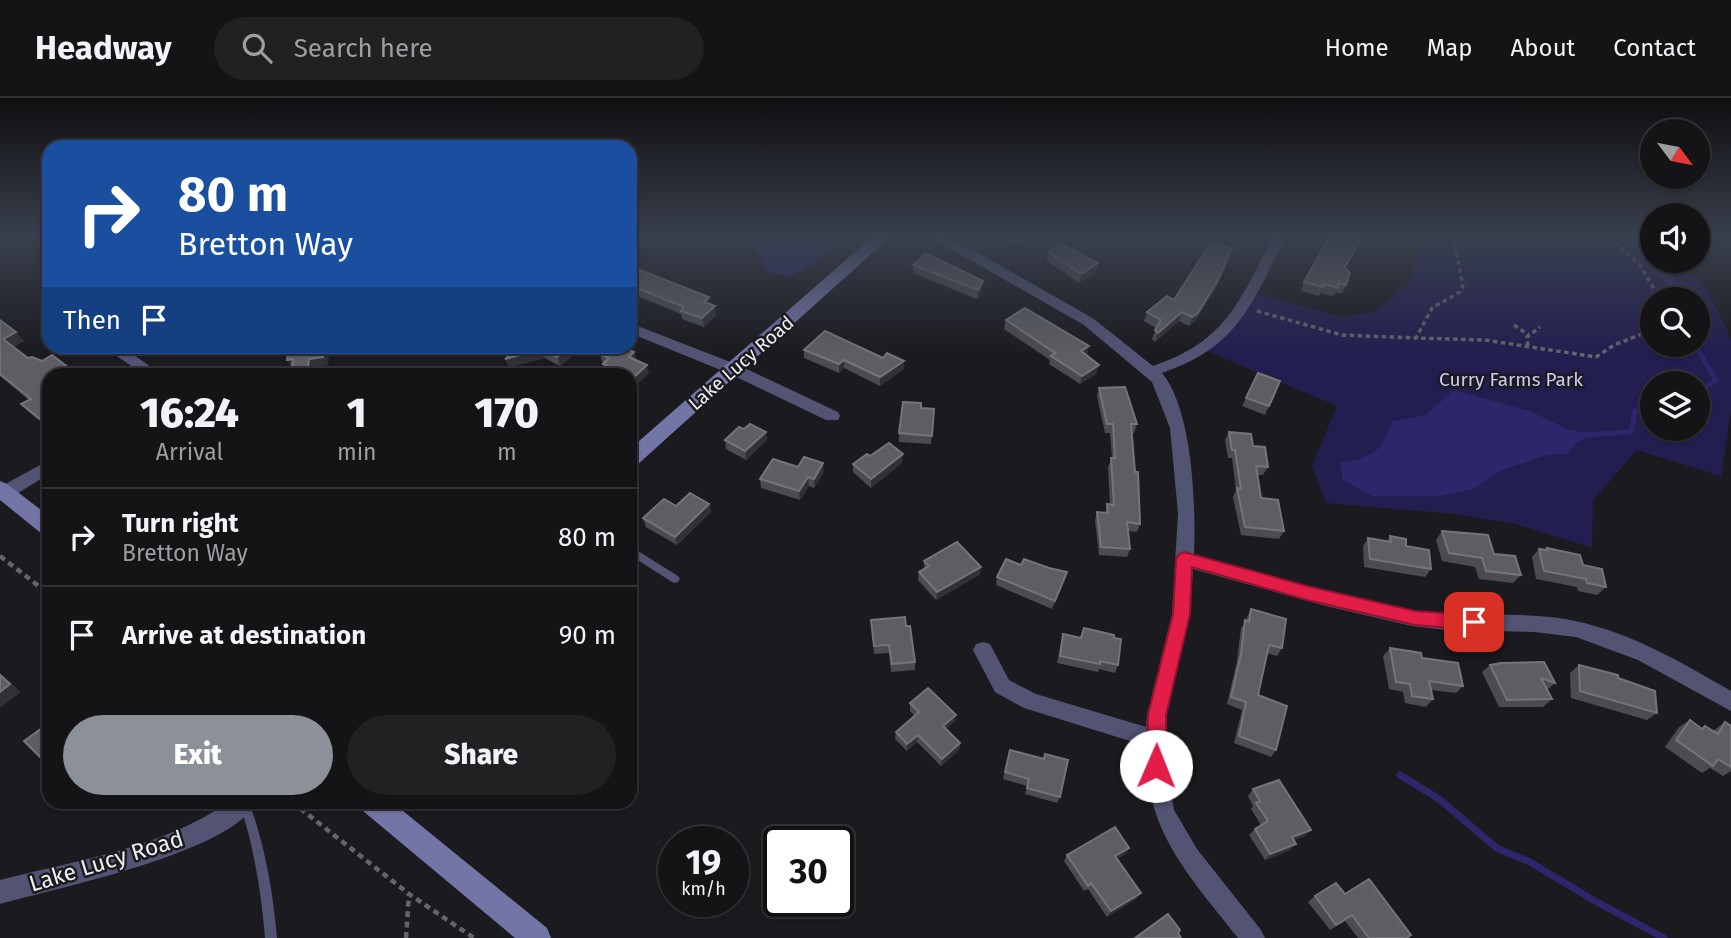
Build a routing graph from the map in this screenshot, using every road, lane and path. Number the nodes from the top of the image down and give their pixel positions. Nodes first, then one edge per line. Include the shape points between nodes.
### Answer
1 (838, 276) edge
2 (1010, 276) edge
3 (1258, 276) edge
4 (1463, 276) edge
5 (1241, 306) junction
6 (1514, 325) dead end
7 (1540, 327) dead end
8 (637, 331) edge
9 (1529, 335) junction
10 (1640, 335) edge
11 (1416, 338) junction
12 (1528, 346) junction
13 (122, 354) edge
14 (144, 368) edge
15 (733, 369) junction
16 (1150, 372) junction
17 (832, 416) dead end
18 (637, 454) edge
19 (42, 470) edge
20 (2, 493) edge
21 (42, 523) edge
22 (637, 555) edge
23 (0, 556) edge
24 (1184, 559) junction
25 (675, 579) dead end
26 (42, 589) edge
27 (983, 650) dead end
28 (1731, 702) edge
29 (1156, 739) junction
30 (235, 809) edge
31 (247, 809) edge
32 (301, 809) edge
33 (380, 809) edge
34 (0, 892) edge
35 (409, 894) junction
36 (271, 938) edge
37 (406, 938) edge
38 (474, 938) edge
39 (537, 938) edge
40 (1253, 938) edge

1 - 15 street, Lake Lucy Road
2 - 16 street via 1089,322
3 - 5 street
4 - 11 path via 1460,292 1432,308
5 - 11 path via 1342,335
5 - 16 street via 1213,343
6 - 9 path
7 - 9 path
8 - 15 street
9 - 12 path
10 - 12 path via 1596,357
11 - 12 path
13 - 14 street
15 - 17 street
15 - 18 street, Lake Lucy Road
16 - 24 street via 1158,379 1178,428 1187,513
19 - 20 street
20 - 21 street
22 - 25 lane
23 - 26 path
24 - 28 street via 1415,618 1551,625 1597,633 1661,660
24 - 29 street via 1181,614 1157,715
27 - 29 street via 1002,686 1031,702
29 - 40 street via 1164,813 1189,857
30 - 34 street, Lake Lucy Road via 214,825 170,846
31 - 36 lane
32 - 35 path
33 - 39 street
35 - 37 path
35 - 38 path

